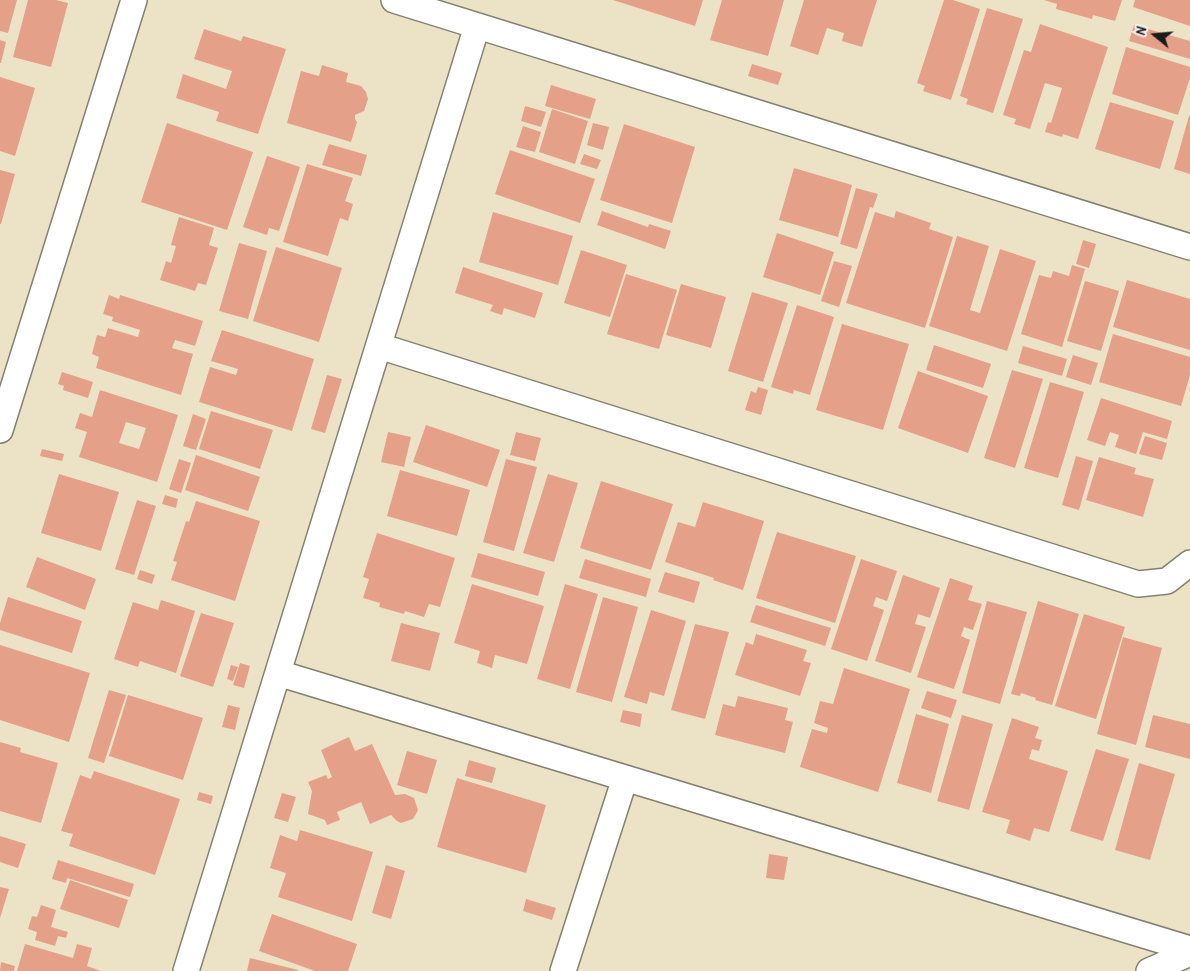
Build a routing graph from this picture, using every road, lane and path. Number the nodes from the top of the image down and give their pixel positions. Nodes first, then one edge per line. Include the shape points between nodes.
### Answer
1 (134, 0) edge
2 (394, 0) edge
3 (477, 26) junction
4 (1190, 247) edge
5 (378, 346) junction
6 (0, 430) edge
7 (1190, 563) edge
8 (278, 673) junction
9 (625, 778) junction
10 (1190, 948) edge
11 (1190, 953) edge
12 (186, 971) edge
13 (563, 971) edge
14 (1149, 971) edge

1 - 6 street
2 - 3 street
3 - 4 street
3 - 5 street
5 - 7 street via 1138,584 1167,581
5 - 8 street
8 - 9 street
8 - 12 street
9 - 10 street
9 - 13 street
11 - 14 street

